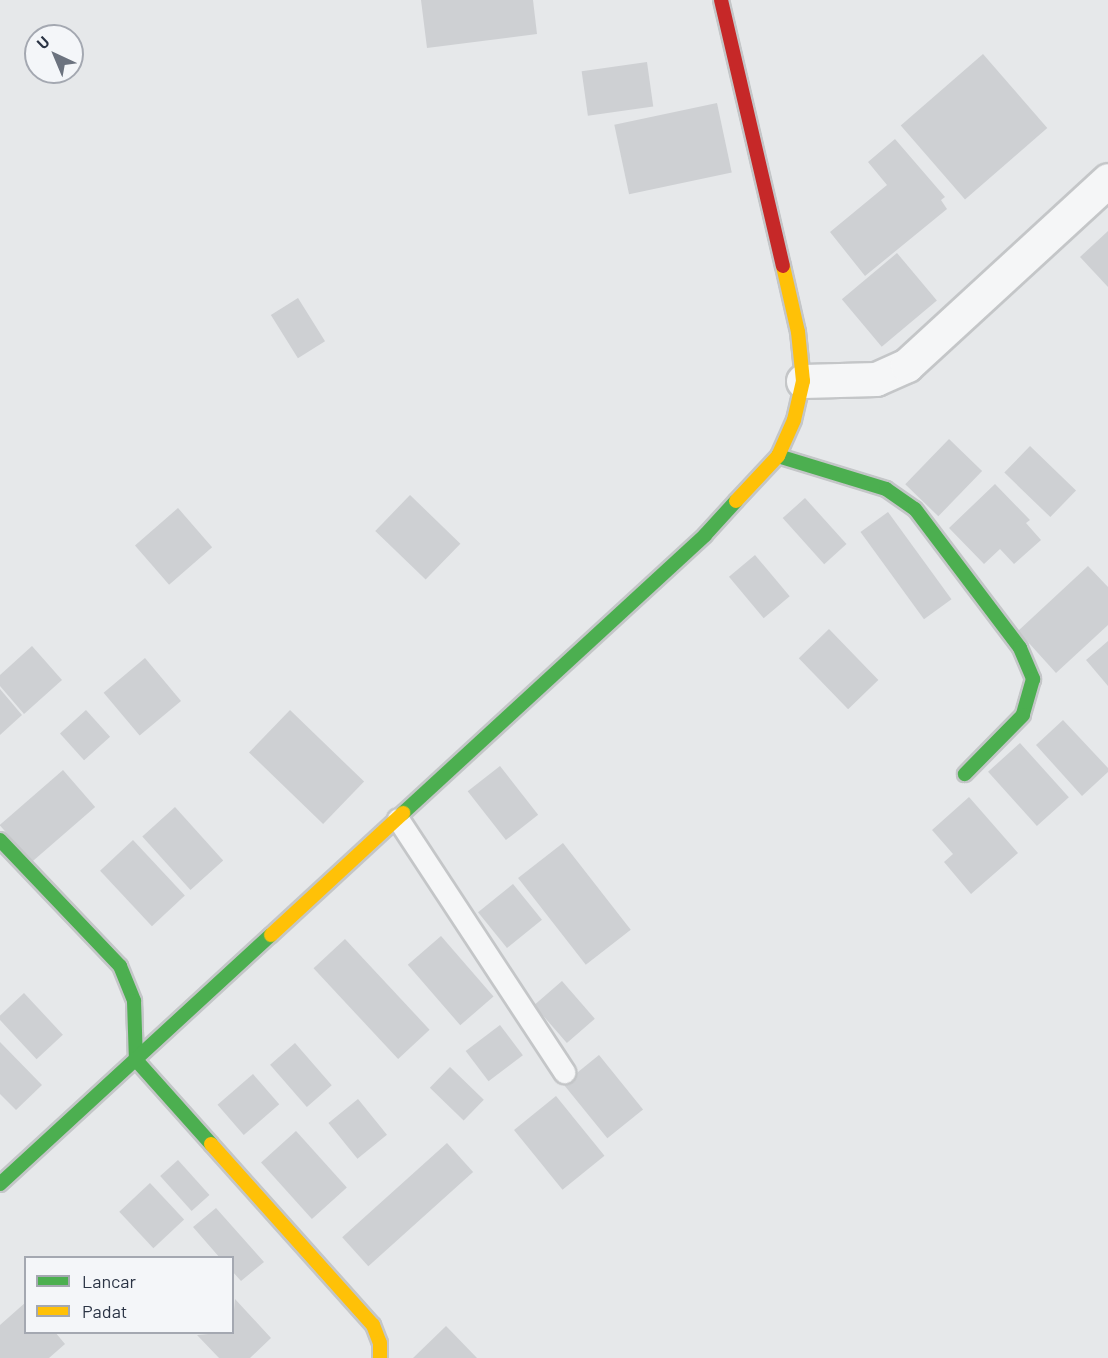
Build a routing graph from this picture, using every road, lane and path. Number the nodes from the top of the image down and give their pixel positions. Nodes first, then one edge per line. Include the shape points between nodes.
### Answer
1 (721, 0) edge
2 (1108, 180) edge
3 (803, 381) junction
4 (778, 456) junction
5 (965, 774) dead end
6 (398, 819) junction
7 (0, 840) edge
8 (136, 1060) junction
9 (564, 1072) dead end
10 (0, 1184) edge
11 (380, 1358) edge

1 - 3 main road via 798,332
2 - 3 street via 907,365 876,379
3 - 4 main road via 794,420
4 - 5 main road via 886,489 915,508 1020,648 1032,679 1023,715
4 - 6 main road via 705,535
6 - 8 main road
6 - 9 lane
7 - 8 main road via 120,966 134,1001
8 - 10 main road
8 - 11 main road via 373,1325 380,1342

